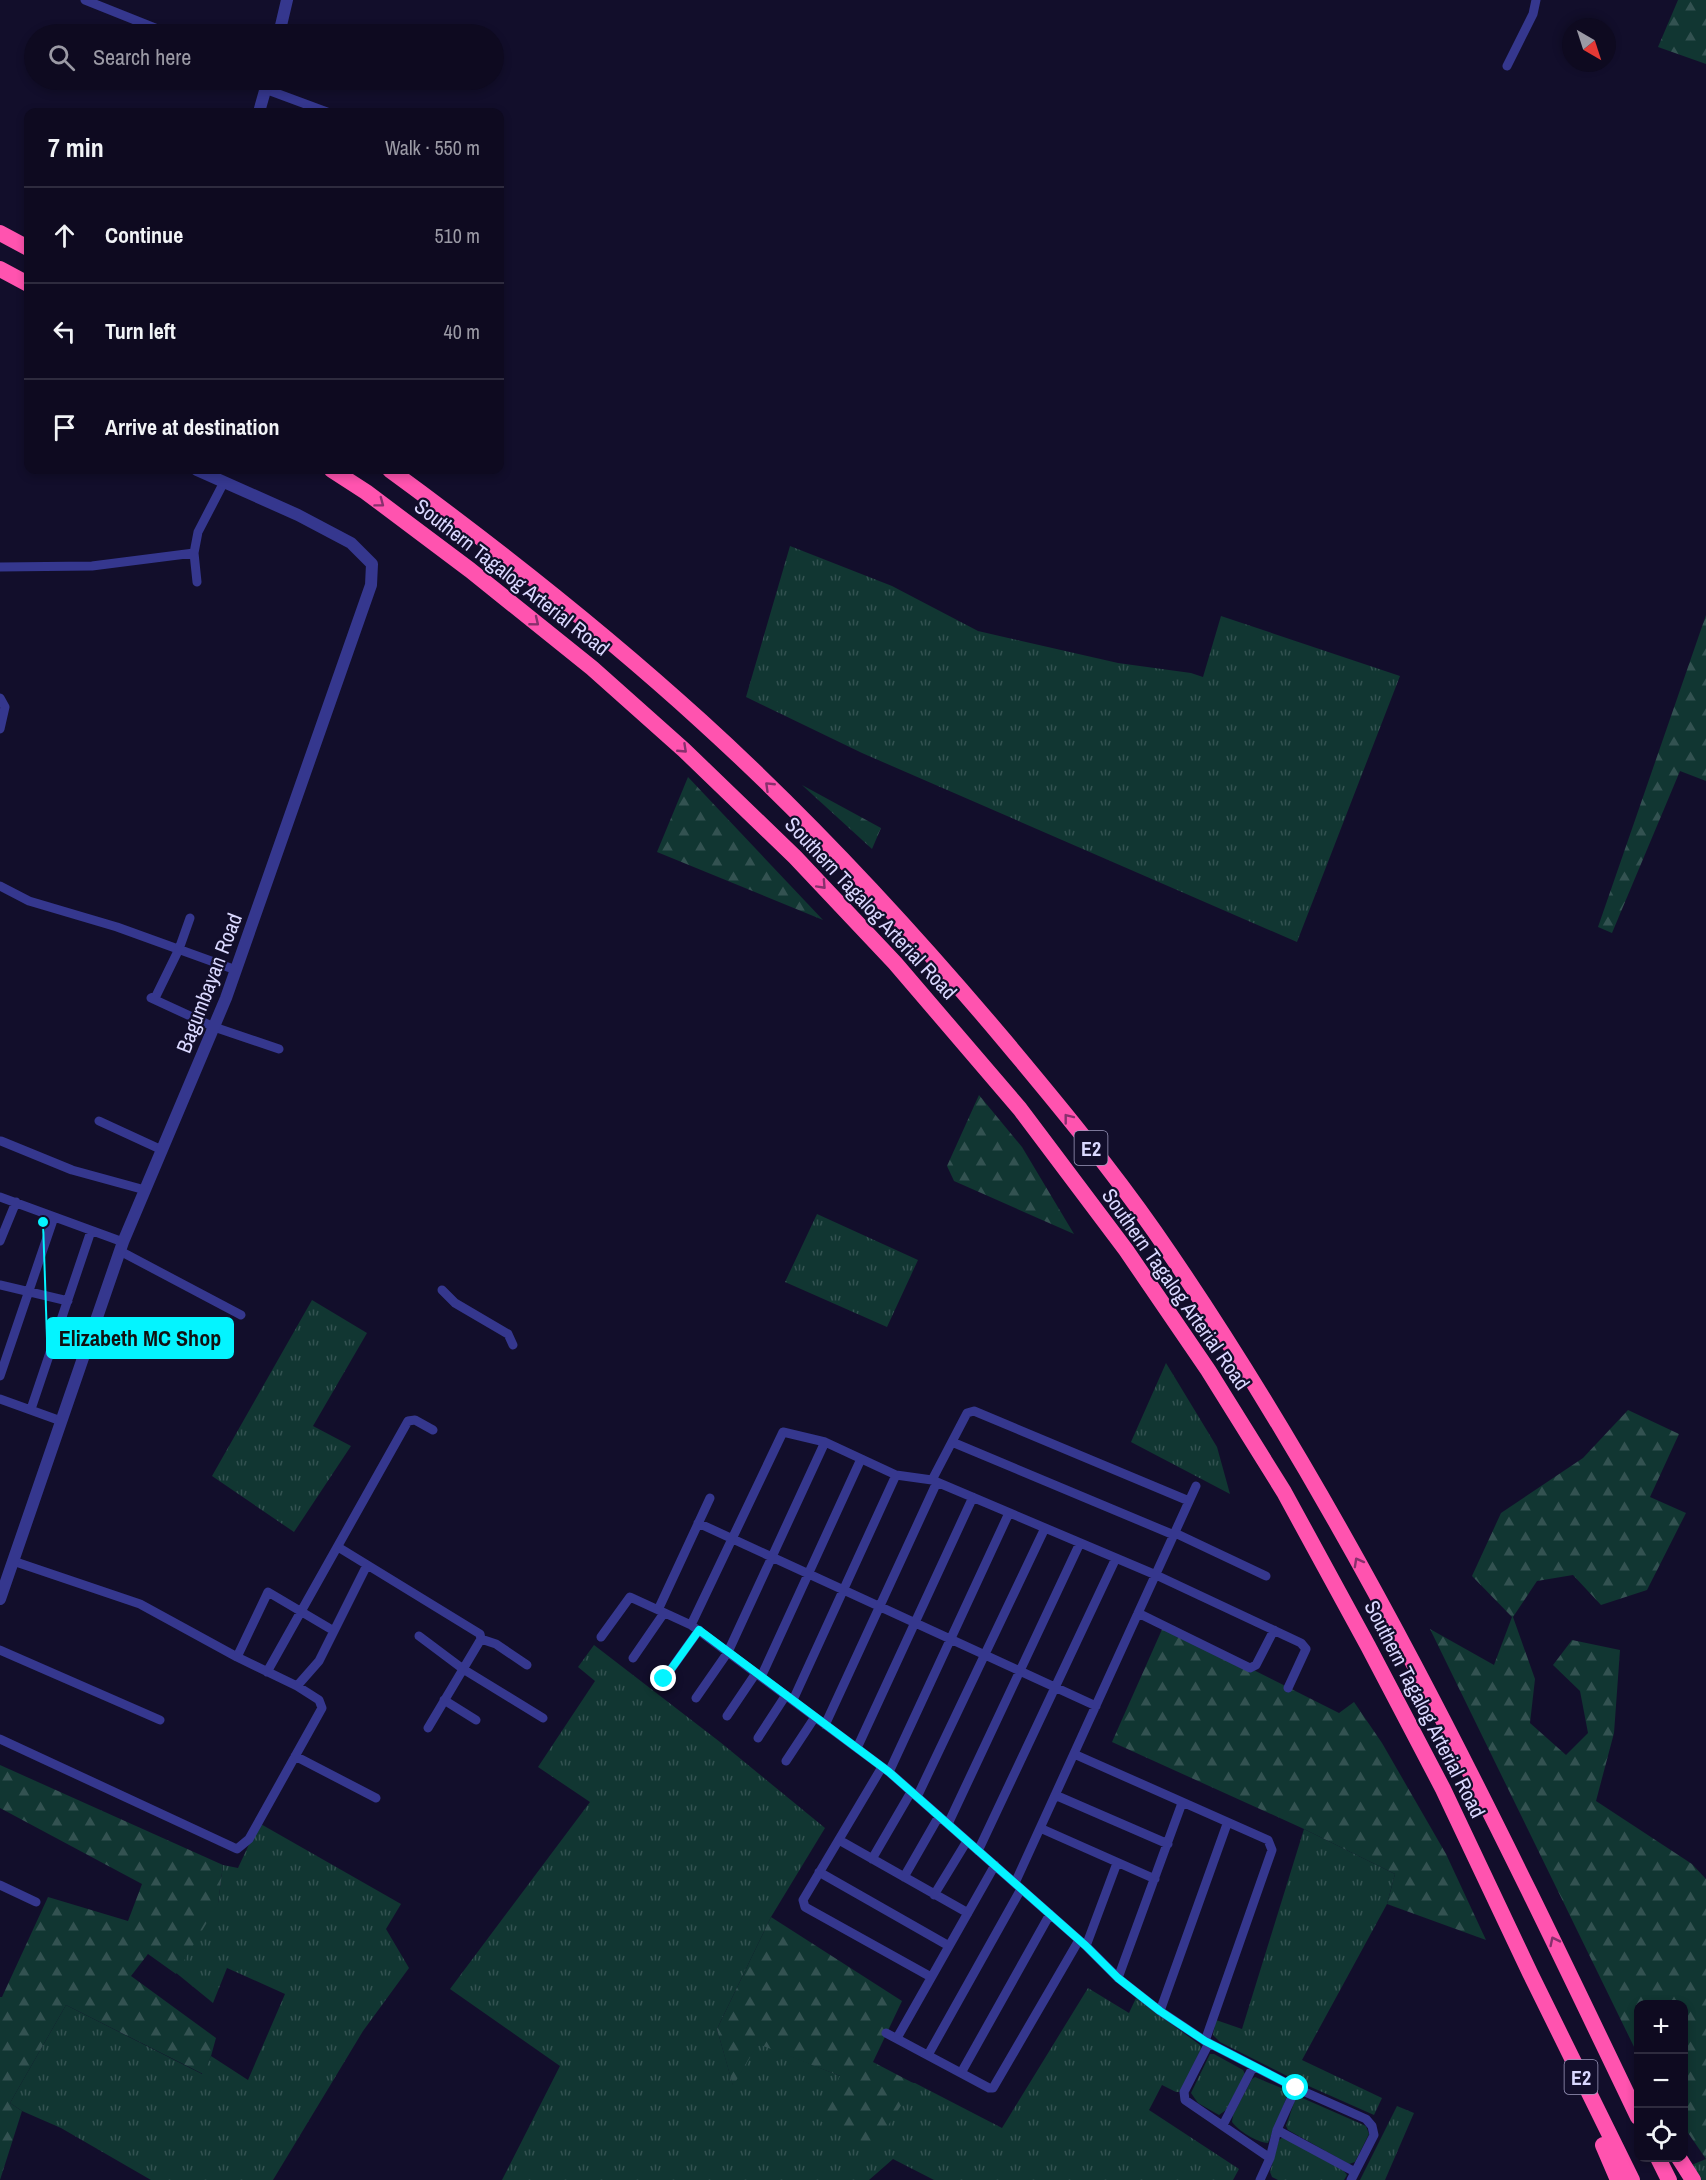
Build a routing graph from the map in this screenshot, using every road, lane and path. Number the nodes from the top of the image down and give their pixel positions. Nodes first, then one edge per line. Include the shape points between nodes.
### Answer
1 (85, 0) edge
2 (287, 0) edge
3 (1536, 0) edge
4 (145, 24) edge
5 (281, 24) edge
6 (1507, 66) dead end
7 (264, 90) edge
8 (279, 90) edge
9 (260, 108) edge
10 (318, 108) edge
11 (0, 233) edge
12 (24, 246) edge
13 (0, 269) edge
14 (24, 282) edge
15 (206, 474) edge
16 (338, 474) edge
17 (395, 474) edge
18 (224, 482) junction
19 (194, 553) junction
20 (0, 567) edge
21 (197, 582) dead end
22 (0, 698) edge
23 (0, 729) edge
24 (0, 886) edge
25 (190, 918) dead end
26 (179, 949) junction
27 (236, 970) junction
28 (214, 1027) junction
29 (279, 1049) dead end
30 (99, 1121) dead end
31 (1, 1141) edge
32 (162, 1150) junction
33 (145, 1190) junction
34 (0, 1197) edge
35 (16, 1202) junction
36 (54, 1216) junction
37 (91, 1231) junction
38 (0, 1241) edge
39 (121, 1247) junction
40 (0, 1285) edge
41 (442, 1290) dead end
42 (28, 1291) junction
43 (68, 1301) junction
44 (241, 1315) dead end
45 (513, 1345) dead end
46 (0, 1376) edge
47 (0, 1399) edge
48 (31, 1409) junction
49 (61, 1421) junction
50 (433, 1430) dead end
51 (825, 1442) junction
52 (952, 1442) junction
53 (861, 1459) junction
54 (896, 1475) junction
55 (935, 1481) junction
56 (1196, 1486) dead end
57 (973, 1497) junction
58 (710, 1498) dead end
59 (1189, 1501) junction
60 (1009, 1512) junction
61 (698, 1523) junction
62 (1045, 1528) junction
63 (1174, 1534) junction
64 (732, 1539) junction
65 (1080, 1543) junction
66 (338, 1547) junction
67 (772, 1557) junction
68 (1116, 1558) junction
69 (13, 1561) junction
70 (367, 1564) junction
71 (808, 1574) junction
72 (1156, 1575) junction
73 (1266, 1576) dead end
74 (843, 1590) junction
75 (0, 1599) edge
76 (880, 1606) junction
77 (301, 1611) junction
78 (661, 1611) junction
79 (1138, 1612) junction
80 (915, 1623) junction
81 (695, 1627) junction
82 (334, 1630) junction
83 (1274, 1630) junction
84 (419, 1636) dead end
85 (601, 1637) dead end
86 (481, 1639) junction
87 (951, 1639) junction
88 (0, 1650) edge
89 (728, 1652) junction
90 (985, 1655) junction
91 (237, 1657) junction
92 (633, 1658) dead end
93 (527, 1665) dead end
94 (463, 1669) junction
95 (1020, 1671) junction
96 (267, 1672) junction
97 (759, 1675) junction
98 (664, 1679) dead end
99 (297, 1686) junction
100 (1055, 1687) junction
101 (1288, 1688) dead end
102 (696, 1698) dead end
103 (789, 1698) junction
104 (444, 1700) junction
105 (1096, 1706) junction
106 (727, 1716) dead end
107 (815, 1717) junction
108 (543, 1718) dead end
109 (160, 1720) dead end
110 (476, 1720) dead end
111 (825, 1725) junction
112 (428, 1728) dead end
113 (758, 1738) dead end
114 (0, 1739) edge
115 (857, 1748) junction
116 (1074, 1754) junction
117 (296, 1756) junction
118 (786, 1761) dead end
119 (886, 1770) junction
120 (914, 1794) junction
121 (1055, 1795) junction
122 (376, 1798) dead end
123 (1182, 1803) junction
124 (939, 1816) junction
125 (948, 1824) junction
126 (1227, 1824) junction
127 (1040, 1828) junction
128 (839, 1840) junction
129 (967, 1841) junction
130 (1168, 1844) junction
131 (978, 1851) junction
132 (872, 1859) junction
133 (1117, 1863) junction
134 (995, 1865) junction
135 (819, 1872) junction
136 (904, 1877) junction
137 (1155, 1879) junction
138 (0, 1885) edge
139 (1018, 1886) junction
140 (934, 1894) junction
141 (36, 1902) dead end
142 (968, 1913) junction
143 (1050, 1914) junction
144 (1083, 1943) junction
145 (949, 1946) junction
146 (1530, 1973) junction
147 (931, 1977) junction
148 (1118, 1978) junction
149 (1579, 1993) junction
150 (1160, 2011) junction
151 (886, 2032) dead end
152 (897, 2038) junction
153 (1207, 2042) junction
154 (928, 2055) junction
155 (1253, 2067) junction
156 (961, 2073) junction
157 (1634, 2084) edge
158 (1296, 2088) junction
159 (1634, 2109) edge
160 (1222, 2125) junction
161 (1277, 2130) junction
162 (1270, 2158) junction
163 (1660, 2162) edge
164 (1682, 2162) edge
165 (1353, 2176) edge
166 (1261, 2180) edge
167 (1618, 2180) edge
168 (1632, 2180) edge
169 (1669, 2180) edge
170 (1693, 2180) edge

1 - 4 street
2 - 5 street
3 - 6 street
7 - 9 street
8 - 10 street
11 - 12 highway
13 - 14 highway
15 - 18 street, Bagumbayan Road
16 -> 146 highway, Southern Tagalog Arterial Road / E2 via 470,570 592,668 684,750 795,857 895,963 1020,1109 1208,1370 1284,1492 1443,1789
149 -> 17 highway, Southern Tagalog Arterial Road / E2 via 1473,1776 1307,1470 1235,1351 1151,1227 1045,1088 924,945 823,838 703,723 496,548
18 - 19 street via 198,532
18 - 27 street, Bagumbayan Road via 351,543 372,564 371,585
19 - 20 street via 92,566
19 - 21 street
22 - 23 street via 5,706
24 - 26 street via 29,901
25 - 26 street
26 - 27 street
26 - 28 street via 156,996 151,998
27 - 28 street, Bagumbayan Road
28 - 29 street
28 - 32 street, Bagumbayan Road
30 - 32 street
31 - 33 street via 72,1170
32 - 33 street, Bagumbayan Road
33 - 39 street, Bagumbayan Road
34 - 35 street
35 - 36 street
35 - 38 street
36 - 37 street
36 - 42 street
37 - 39 street
37 - 43 street
39 - 44 street
39 - 49 street, Bagumbayan Road
40 - 42 street
41 - 45 street via 455,1303 508,1334
42 - 43 street
42 - 46 street
43 - 48 street
47 - 48 street
48 - 49 street
49 - 69 street, Bagumbayan Road
50 - 66 street via 415,1420 408,1421
51 - 53 street
51 - 64 street via 783,1432
51 - 67 street
52 - 55 street
52 - 59 street via 967,1413 974,1411
52 - 63 street
53 - 54 street
53 - 71 street
54 - 55 street
54 - 74 street
55 - 57 street
55 - 76 street
56 - 59 street
57 - 60 street
57 - 80 street
58 - 61 street
59 - 63 street
60 - 62 street
60 - 87 street
61 - 64 street
61 - 78 street
62 - 65 street
62 - 90 street
63 - 72 street
63 - 73 street
64 - 67 street
64 - 81 street
65 - 68 street
65 - 95 street
66 - 70 street
66 - 77 street
67 - 71 street
67 - 89 street
68 - 72 street
68 - 100 street
69 - 75 street, Bagumbayan Road
69 - 91 street via 140,1604
70 - 82 street
70 - 86 street via 480,1634
71 - 74 street
71 - 97 street
72 - 79 street
72 - 83 street
74 - 76 street
74 - 103 street
76 - 80 street
76 - 111 street
77 - 82 street
77 - 91 street via 268,1592
77 - 96 street
78 - 81 street
78 - 85 street via 630,1598
78 - 92 street
79 - 83 street via 1250,1668 1256,1665
79 - 105 street
80 - 87 street
80 - 115 street
81 - 89 street
81 - 98 street
82 - 99 street via 319,1661
83 - 101 street via 1306,1649
84 - 94 street
86 - 93 street via 496,1644
86 - 94 street
87 - 90 street
87 - 119 street
88 - 109 street
89 - 97 street
89 - 102 street
90 - 95 street
90 - 120 street
91 - 96 street
94 - 104 street
94 - 108 street
95 - 100 street
95 - 125 street
96 - 99 street
97 - 103 street
97 - 106 street
99 - 117 street via 319,1700 322,1708
100 - 105 street
100 - 131 street
103 - 107 street
103 - 113 street
104 - 110 street
104 - 112 street
105 - 116 street
107 - 111 street
107 - 118 street
111 - 115 street
114 - 117 street via 237,1849 249,1839
115 - 119 street
116 - 121 street
116 - 123 street
117 - 122 street
119 - 120 street
119 - 128 street
120 - 124 street
120 - 132 street
121 - 127 street
121 - 130 street
123 - 126 street
123 - 130 street
124 - 125 street
124 - 136 street
125 - 129 street
126 - 150 street
126 - 153 street via 1268,1840 1272,1850
127 - 133 street
127 - 139 street
128 - 132 street
128 - 135 street
129 - 131 street
129 - 140 street
130 - 137 street
131 - 134 street
132 - 136 street
133 - 137 street
133 - 144 street
134 - 139 street
134 - 142 street
135 - 145 street
135 - 147 street via 803,1900 805,1907
136 - 140 street
137 - 148 street
138 - 141 street
139 - 143 street
139 - 154 street
140 - 142 street
142 - 145 street
143 - 144 street
143 - 156 street
144 - 148 street
144 - 156 street via 996,2086 989,2088
145 - 147 street
146 - 167 highway
146 - 168 highway, Southern Tagalog Arterial Road / E2
147 - 152 street
148 - 150 street
149 - 157 highway
149 - 159 highway, Southern Tagalog Arterial Road / E2
150 - 153 street
151 - 152 street
152 - 154 street
153 - 155 street
153 - 160 street via 1184,2097
154 - 156 street
155 - 158 street
155 - 160 street
158 - 161 street
158 - 165 street via 1369,2122 1374,2135
160 - 162 street
161 - 162 street
161 - 165 street
162 - 166 street
163 - 169 highway
164 - 170 highway

